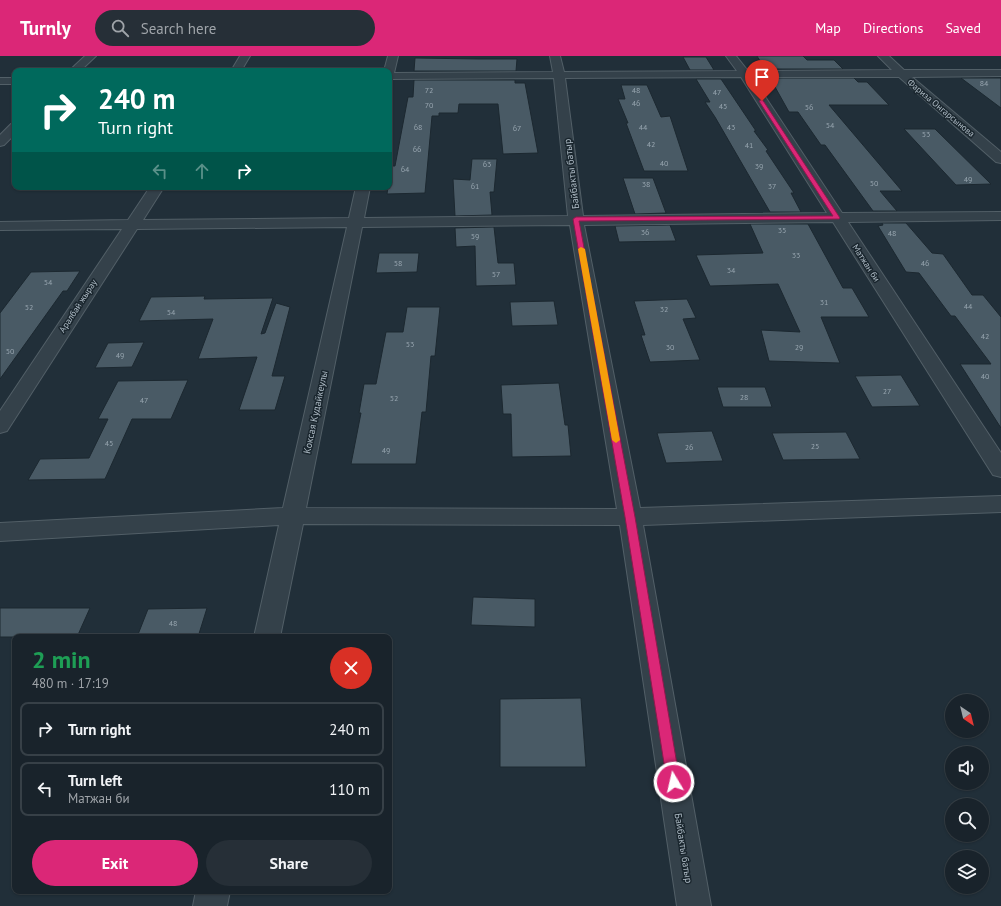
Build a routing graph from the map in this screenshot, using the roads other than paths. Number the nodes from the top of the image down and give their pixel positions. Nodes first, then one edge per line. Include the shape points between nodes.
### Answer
1 (91, 56) edge
2 (245, 56) edge
3 (393, 56) edge
4 (732, 56) edge
5 (883, 56) edge
6 (557, 66) edge
7 (77, 68) edge
8 (238, 68) edge
9 (390, 68) edge
10 (901, 73) junction
11 (1001, 73) edge
12 (745, 74) junction
13 (392, 76) edge
14 (0, 81) edge
15 (12, 81) edge
16 (12, 130) edge
17 (0, 142) edge
18 (1001, 159) edge
19 (155, 190) edge
20 (362, 190) edge
21 (1001, 216) edge
22 (837, 218) junction
23 (576, 219) junction
24 (356, 222) junction
25 (131, 225) junction
26 (0, 226) edge
27 (0, 426) edge
28 (1001, 470) edge
29 (1001, 504) edge
30 (293, 516) junction
31 (630, 517) junction
32 (0, 532) edge
33 (268, 634) edge
34 (212, 894) edge
35 (210, 906) edge
36 (694, 906) edge

1 - 7 street
2 - 8 street
3 - 9 street
4 - 12 street, Матжан би
5 - 10 street, Фариза Онгарсынова
6 - 12 street
6 - 13 street
6 - 23 street, Байбакты батыр
10 - 11 street
10 - 12 street
10 - 18 street, Фариза Онгарсынова
12 - 22 street, Матжан би
14 - 15 street
16 - 17 street
19 - 25 street, Аралбай жырау
20 - 24 street, Коксая Кудайкеулы
21 - 22 street
22 - 23 street
22 - 28 street, Матжан би
23 - 24 street
23 - 31 street, Байбакты батыр
24 - 25 street
24 - 30 street, Коксая Кудайкеулы
25 - 26 street
25 - 27 street, Аралбай жырау
29 - 31 street
30 - 31 street
30 - 32 street
30 - 33 street, Коксая Кудайкеулы
31 - 36 street, Байбакты батыр
34 - 35 street

